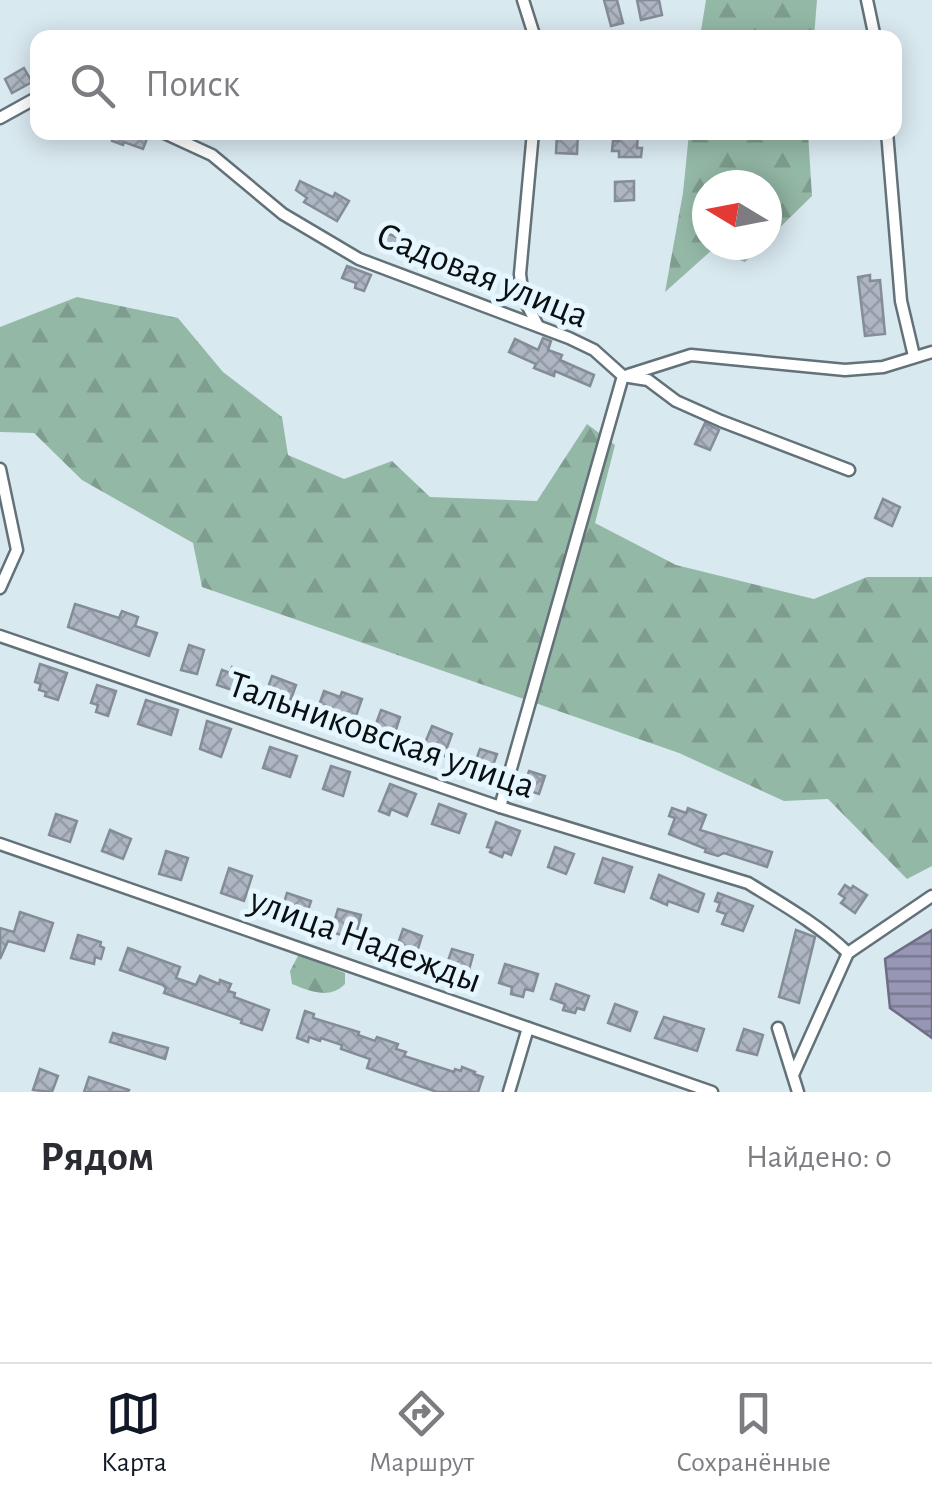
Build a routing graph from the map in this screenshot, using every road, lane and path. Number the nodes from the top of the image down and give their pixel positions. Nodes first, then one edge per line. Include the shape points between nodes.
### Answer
1 (523, 0) edge
2 (867, 0) edge
3 (532, 30) edge
4 (873, 30) edge
5 (30, 101) edge
6 (0, 118) edge
7 (179, 140) edge
8 (532, 140) edge
9 (888, 140) edge
10 (539, 327) junction
11 (932, 352) edge
12 (914, 356) junction
13 (623, 376) junction
14 (0, 469) edge
15 (849, 470) dead end
16 (0, 588) edge
17 (0, 636) edge
18 (500, 808) junction
19 (0, 844) edge
20 (932, 896) edge
21 (848, 953) junction
22 (528, 1028) junction
23 (778, 1028) dead end
24 (794, 1074) junction
25 (508, 1092) edge
26 (712, 1092) edge
27 (798, 1092) edge

1 - 3 street
2 - 4 street
5 - 6 street
7 - 10 street, Садовая улица via 212,155 283,214 359,259
8 - 10 street via 520,274
9 - 12 street via 902,301
10 - 13 street, Садовая улица via 594,350
11 - 12 street
12 - 13 street via 845,370 691,356
13 - 15 street, Садовая улица via 648,380 721,421
13 - 18 street
14 - 16 street via 17,550
17 - 18 street, Тальниковская улица
18 - 21 street, Тальниковская улица via 748,883 824,930
19 - 22 street, улица Надежды
20 - 21 street
21 - 24 street
22 - 25 street
22 - 26 street, улица Надежды
23 - 24 street
24 - 27 street

